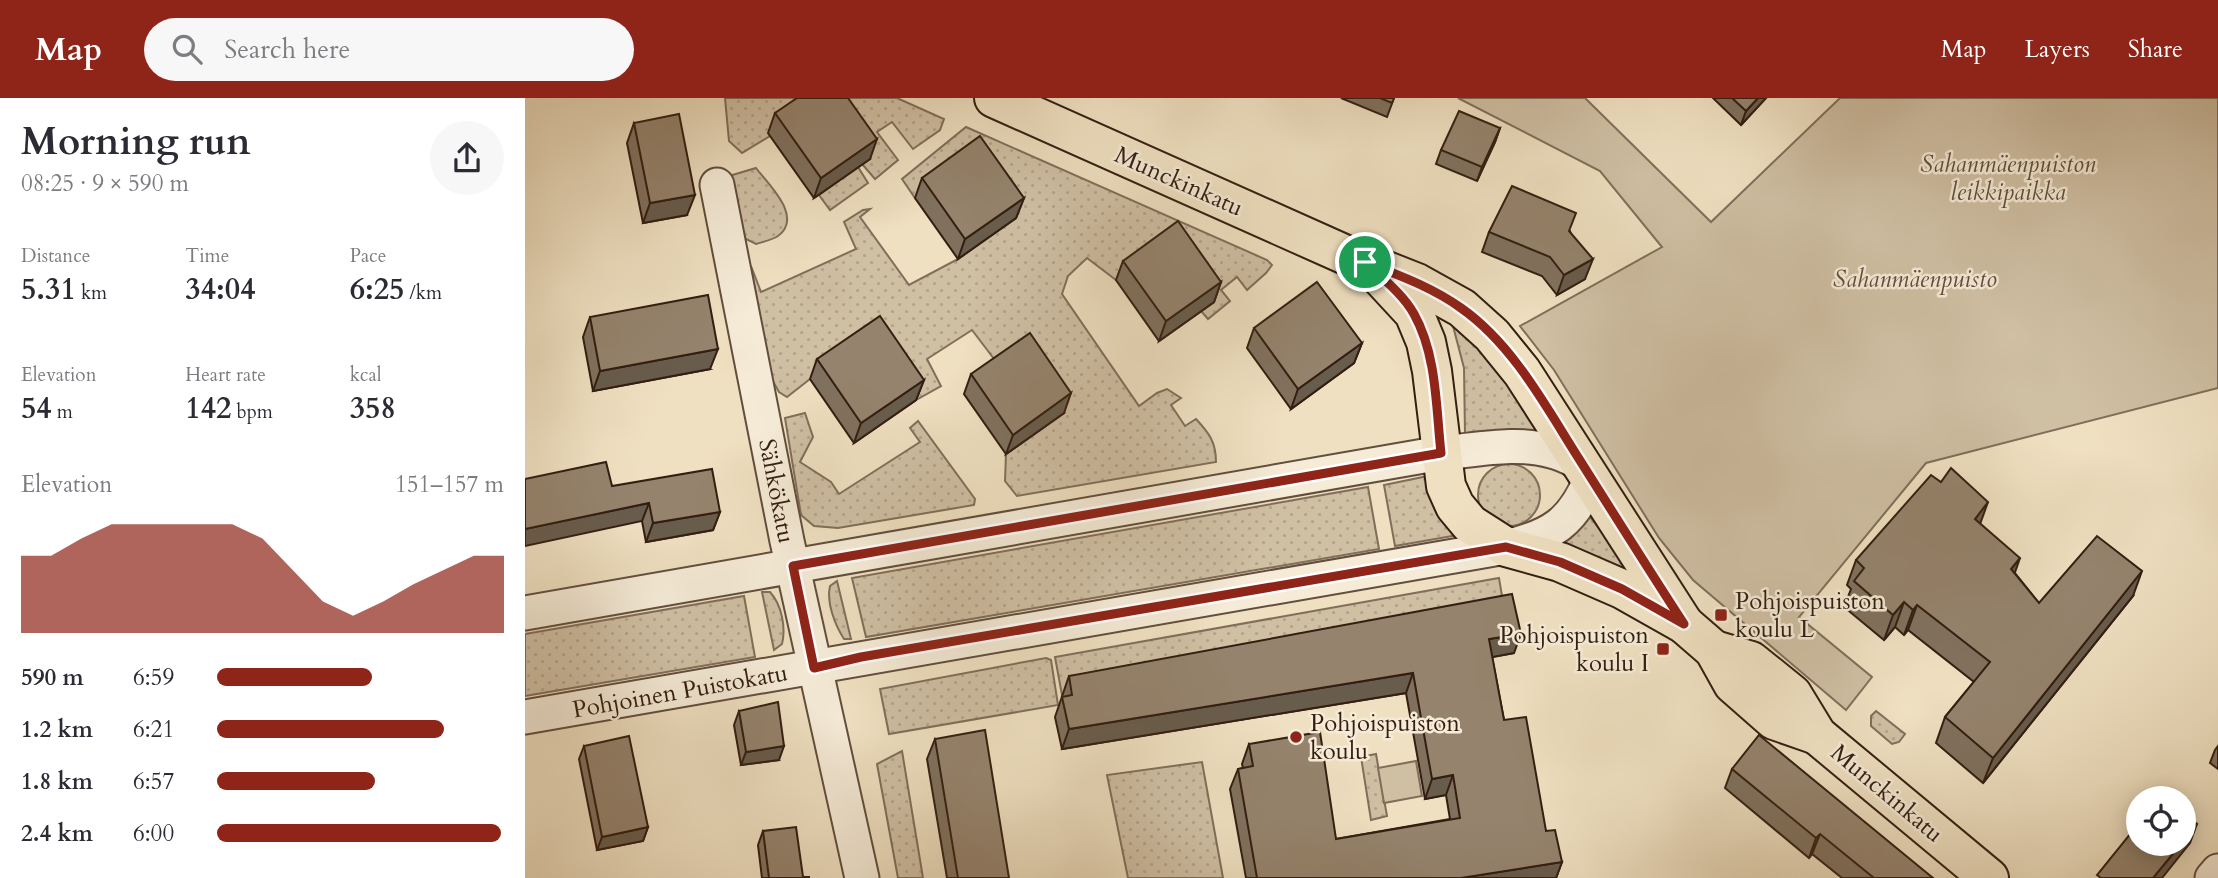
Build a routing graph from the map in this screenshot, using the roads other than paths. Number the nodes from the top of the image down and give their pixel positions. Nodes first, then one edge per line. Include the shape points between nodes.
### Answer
1 (994, 98) edge
2 (717, 185) dead end
3 (1365, 262) junction
4 (1441, 453) junction
5 (1587, 471) junction
6 (1506, 547) junction
7 (793, 566) junction
8 (525, 613) edge
9 (1684, 624) junction
10 (814, 668) junction
11 (525, 717) edge
12 (2218, 871) edge
13 (862, 878) edge
14 (1989, 878) edge
15 (2212, 878) edge

1 - 3 main road, Munckinkatu
2 - 7 street, Sähkökatu
3 - 4 main road, Munckinkatu via 1414,313 1426,342
3 - 5 main road, Munckinkatu via 1462,308 1492,335 1523,372
4 - 5 street via 1535,447 1554,451
4 - 6 main road, Munckinkatu via 1446,486 1455,506
4 - 7 street
5 - 6 street, Pohjoinen Puistokatu via 1584,495 1553,531
5 - 9 main road, Munckinkatu
6 - 9 main road, Munckinkatu via 1560,562 1622,589
6 - 10 street, Pohjoinen Puistokatu
7 - 8 street
7 - 10 street, Sähkökatu
9 - 14 main road, Munckinkatu via 1714,650 1751,661 1792,694 1817,735
10 - 11 street, Pohjoinen Puistokatu
10 - 13 street, Sähkökatu
12 - 15 street

